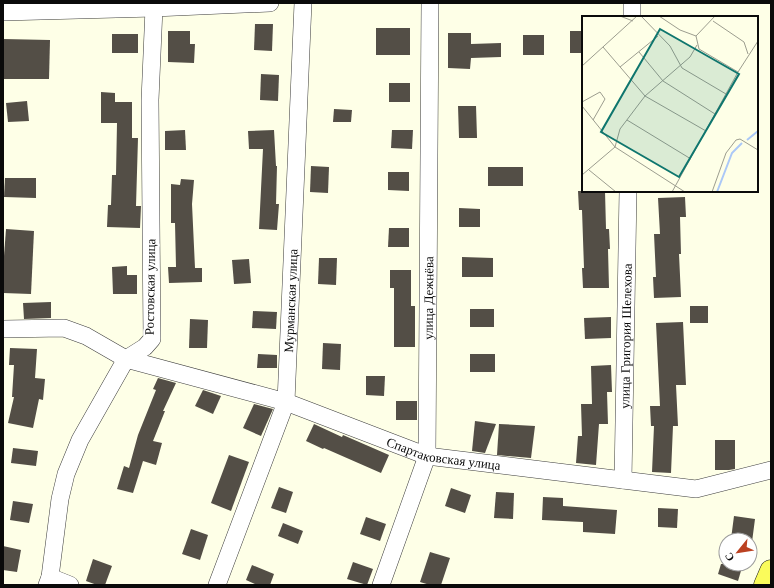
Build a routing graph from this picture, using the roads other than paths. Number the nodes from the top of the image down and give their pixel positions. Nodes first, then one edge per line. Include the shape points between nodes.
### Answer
1 (270, 3) edge
2 (303, 3) edge
3 (430, 3) edge
4 (632, 3) edge
5 (154, 8) junction
6 (3, 12) edge
7 (632, 16) edge
8 (628, 192) edge
9 (3, 329) edge
10 (126, 359) junction
11 (286, 402) junction
12 (427, 456) junction
13 (771, 470) edge
14 (623, 480) junction
15 (771, 571) edge
16 (49, 581) edge
17 (70, 585) edge
18 (217, 585) edge
19 (381, 585) edge
20 (765, 585) edge

1 - 5 street
2 - 11 street, Мурманская улица
3 - 12 street, улица Дежнёва
4 - 7 street
5 - 6 street
5 - 10 street, Ростовская улица via 150,100 152,339 145,347
8 - 14 street, улица Григория Шелехова
9 - 10 street, Спартаковская улица via 64,328 86,336
10 - 11 street, Спартаковская улица
10 - 16 street, Ростовская улица via 80,440 66,474 60,499
11 - 12 street, Спартаковская улица
11 - 18 street, Мурманская улица
12 - 14 street, Спартаковская улица
12 - 19 street, улица Дежнёва
13 - 14 street, Спартаковская улица via 696,489
15 - 20 main road
16 - 17 street

